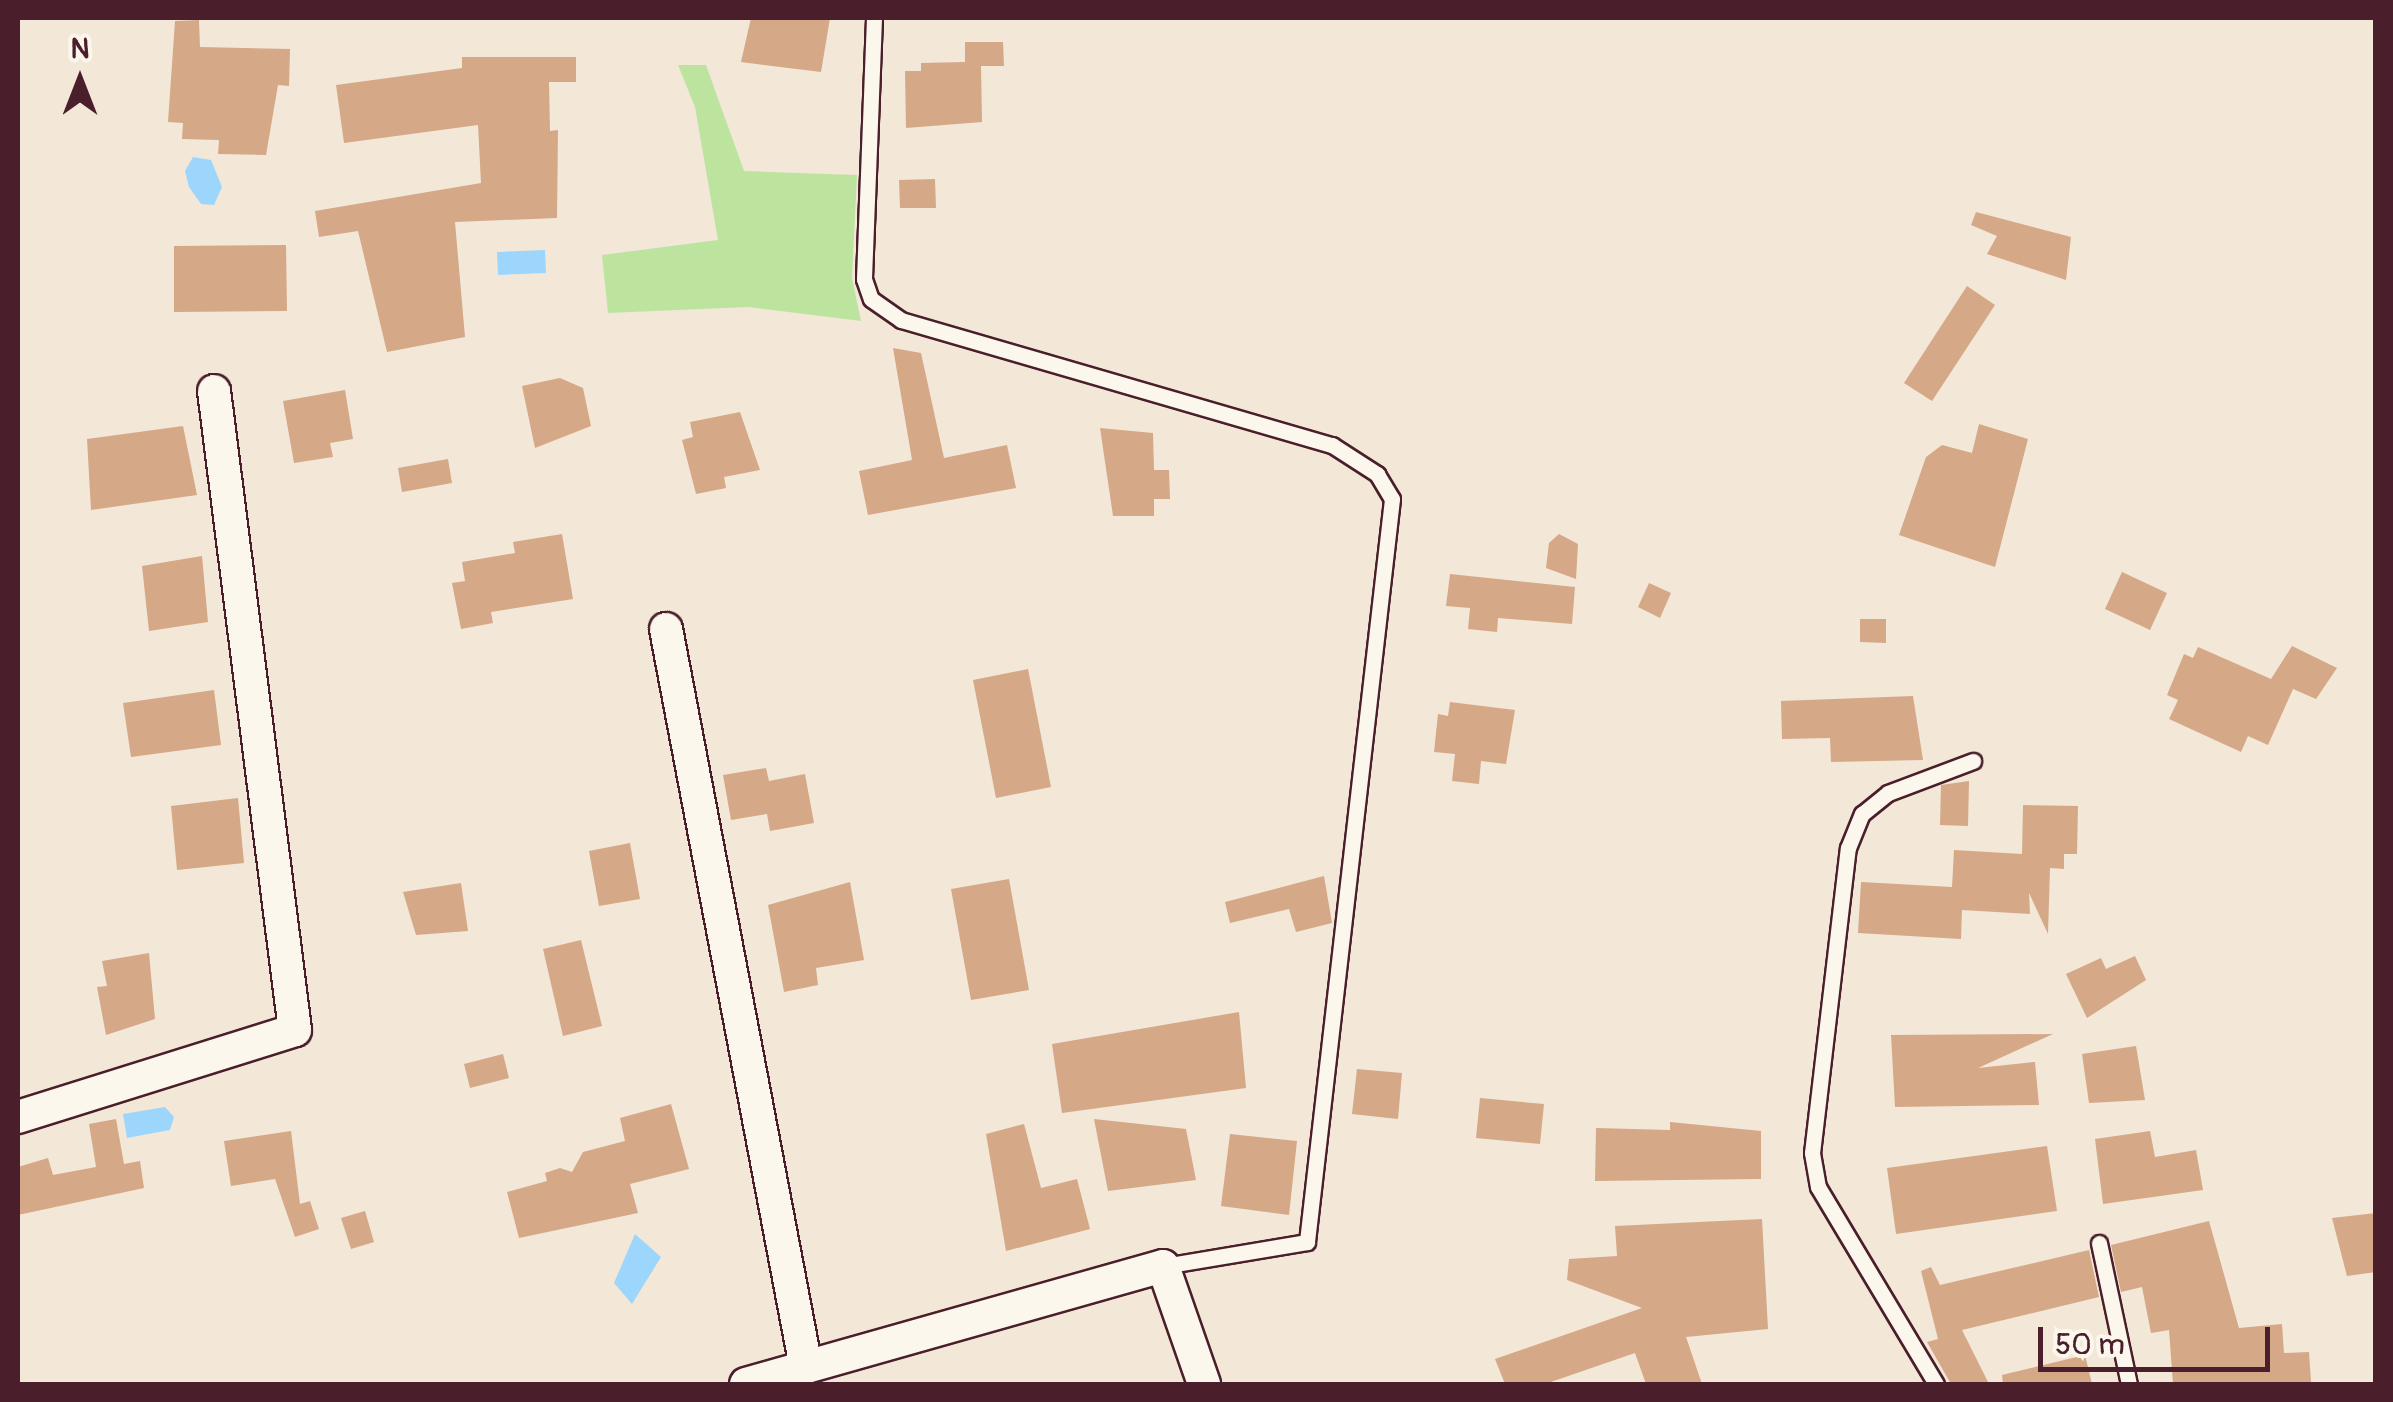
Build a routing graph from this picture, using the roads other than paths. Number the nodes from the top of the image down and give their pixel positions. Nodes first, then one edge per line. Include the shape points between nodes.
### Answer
1 (874, 18) edge
2 (214, 391) dead end
3 (666, 629) dead end
4 (1973, 762) dead end
5 (18, 1117) edge
6 (2100, 1243) dead end
7 (1164, 1266) junction
8 (806, 1366) junction
9 (746, 1384) edge
10 (1204, 1384) edge
11 (1936, 1384) edge
12 (2129, 1384) edge

1 - 7 lane via 864,280 871,299 902,320 1332,446 1377,474 1392,500 1307,1242
2 - 5 street via 295,1030
3 - 8 street
4 - 11 lane via 1888,793 1862,814 1848,848 1812,1154 1818,1187
6 - 12 lane
7 - 8 street
7 - 10 street
8 - 9 street

